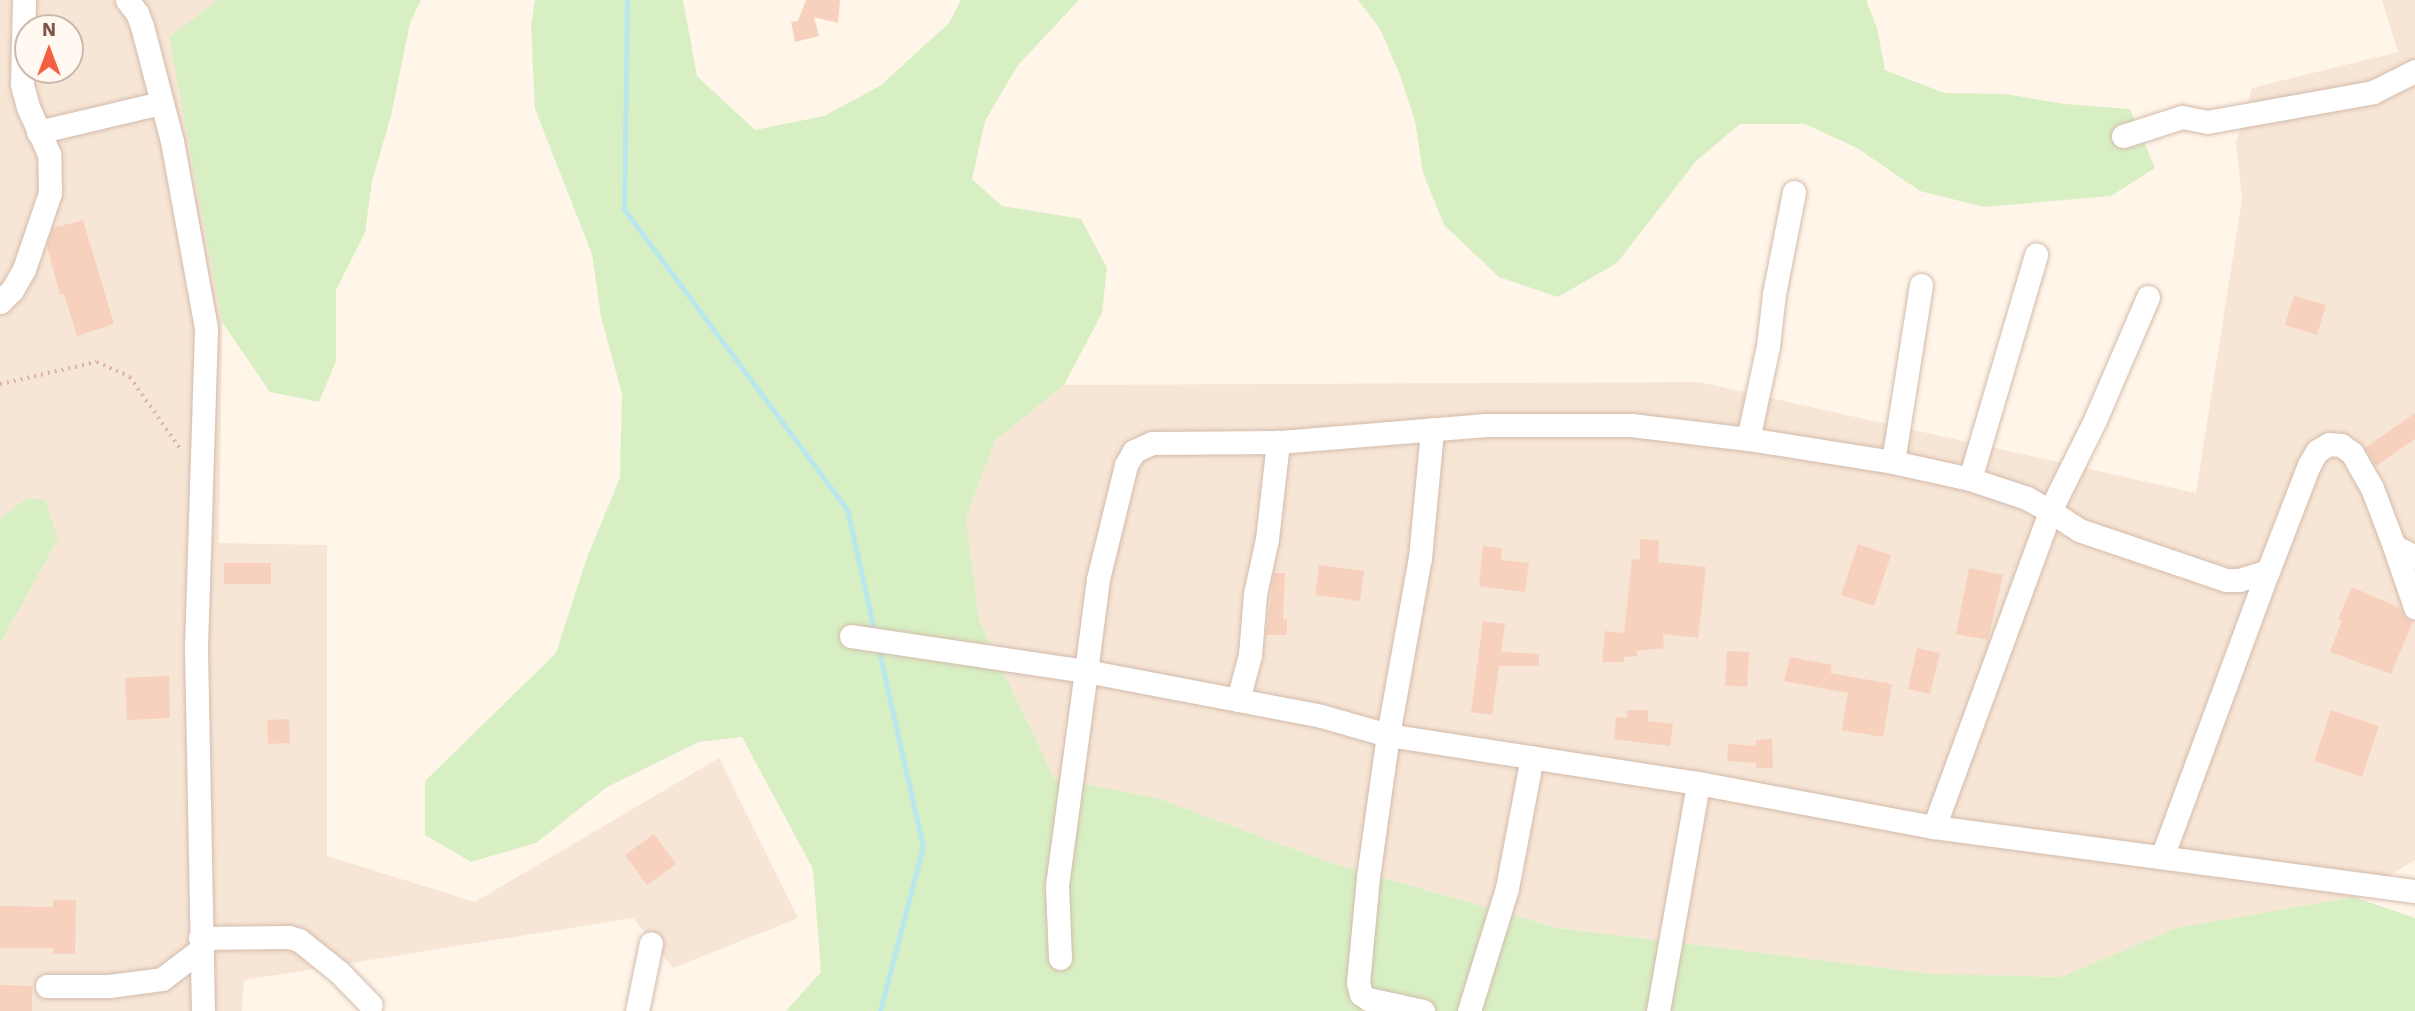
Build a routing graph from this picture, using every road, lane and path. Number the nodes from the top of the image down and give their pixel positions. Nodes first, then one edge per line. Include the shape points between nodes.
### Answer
1 (24, 0) edge
2 (127, 0) edge
3 (2415, 71) edge
4 (161, 103) junction
5 (38, 132) junction
6 (2123, 136) dead end
7 (1794, 192) dead end
8 (2036, 255) dead end
9 (1921, 285) dead end
10 (2148, 298) dead end
11 (0, 302) edge
12 (0, 384) edge
13 (1432, 430) junction
14 (1748, 439) junction
15 (1278, 442) junction
16 (1892, 463) junction
17 (200, 476) junction
18 (1970, 479) junction
19 (2050, 511) junction
20 (2394, 546) junction
21 (2415, 557) edge
22 (2268, 571) junction
23 (2415, 607) edge
24 (851, 636) dead end
25 (1086, 671) junction
26 (1238, 700) junction
27 (1388, 736) junction
28 (1532, 757) junction
29 (1698, 783) junction
30 (1934, 827) junction
31 (2162, 857) junction
32 (2415, 891) edge
33 (650, 943) dead end
34 (200, 944) junction
35 (1060, 958) dead end
36 (47, 986) dead end
37 (371, 1005) dead end
38 (203, 1011) edge
39 (636, 1011) edge
40 (1423, 1011) edge
41 (1469, 1011) edge
42 (1657, 1011) edge

1 - 5 street via 22,84
2 - 4 street via 140,19
3 - 6 street via 2373,92 2207,122 2182,117
4 - 5 street
4 - 17 street via 204,305
5 - 11 street via 49,154 50,193 24,269
7 - 14 street
8 - 18 street
9 - 16 street
10 - 19 street
12 - 17 path via 97,362 130,377
13 - 14 street via 1486,425 1631,425
13 - 15 street
13 - 27 street via 1420,558
14 - 16 street
15 - 25 street via 1152,443 1134,451 1126,465 1098,579
15 - 26 street via 1250,655
16 - 18 street
17 - 34 street via 196,648
18 - 19 street via 2027,498
19 - 22 street via 2079,530 2227,580
19 - 30 street
20 - 21 street
20 - 22 street via 2372,488 2352,453 2329,444 2317,451 2309,465
20 - 23 street
22 - 31 street
24 - 25 street
25 - 26 street
25 - 35 street via 1057,886
26 - 27 street via 1321,716
27 - 28 street
27 - 40 street via 1367,877 1358,984 1368,999
28 - 29 street
28 - 41 street via 1507,888
29 - 30 street
29 - 42 street
30 - 31 street
31 - 32 street
33 - 39 street
34 - 36 street via 162,979 109,986
34 - 37 street via 299,940
34 - 38 street

